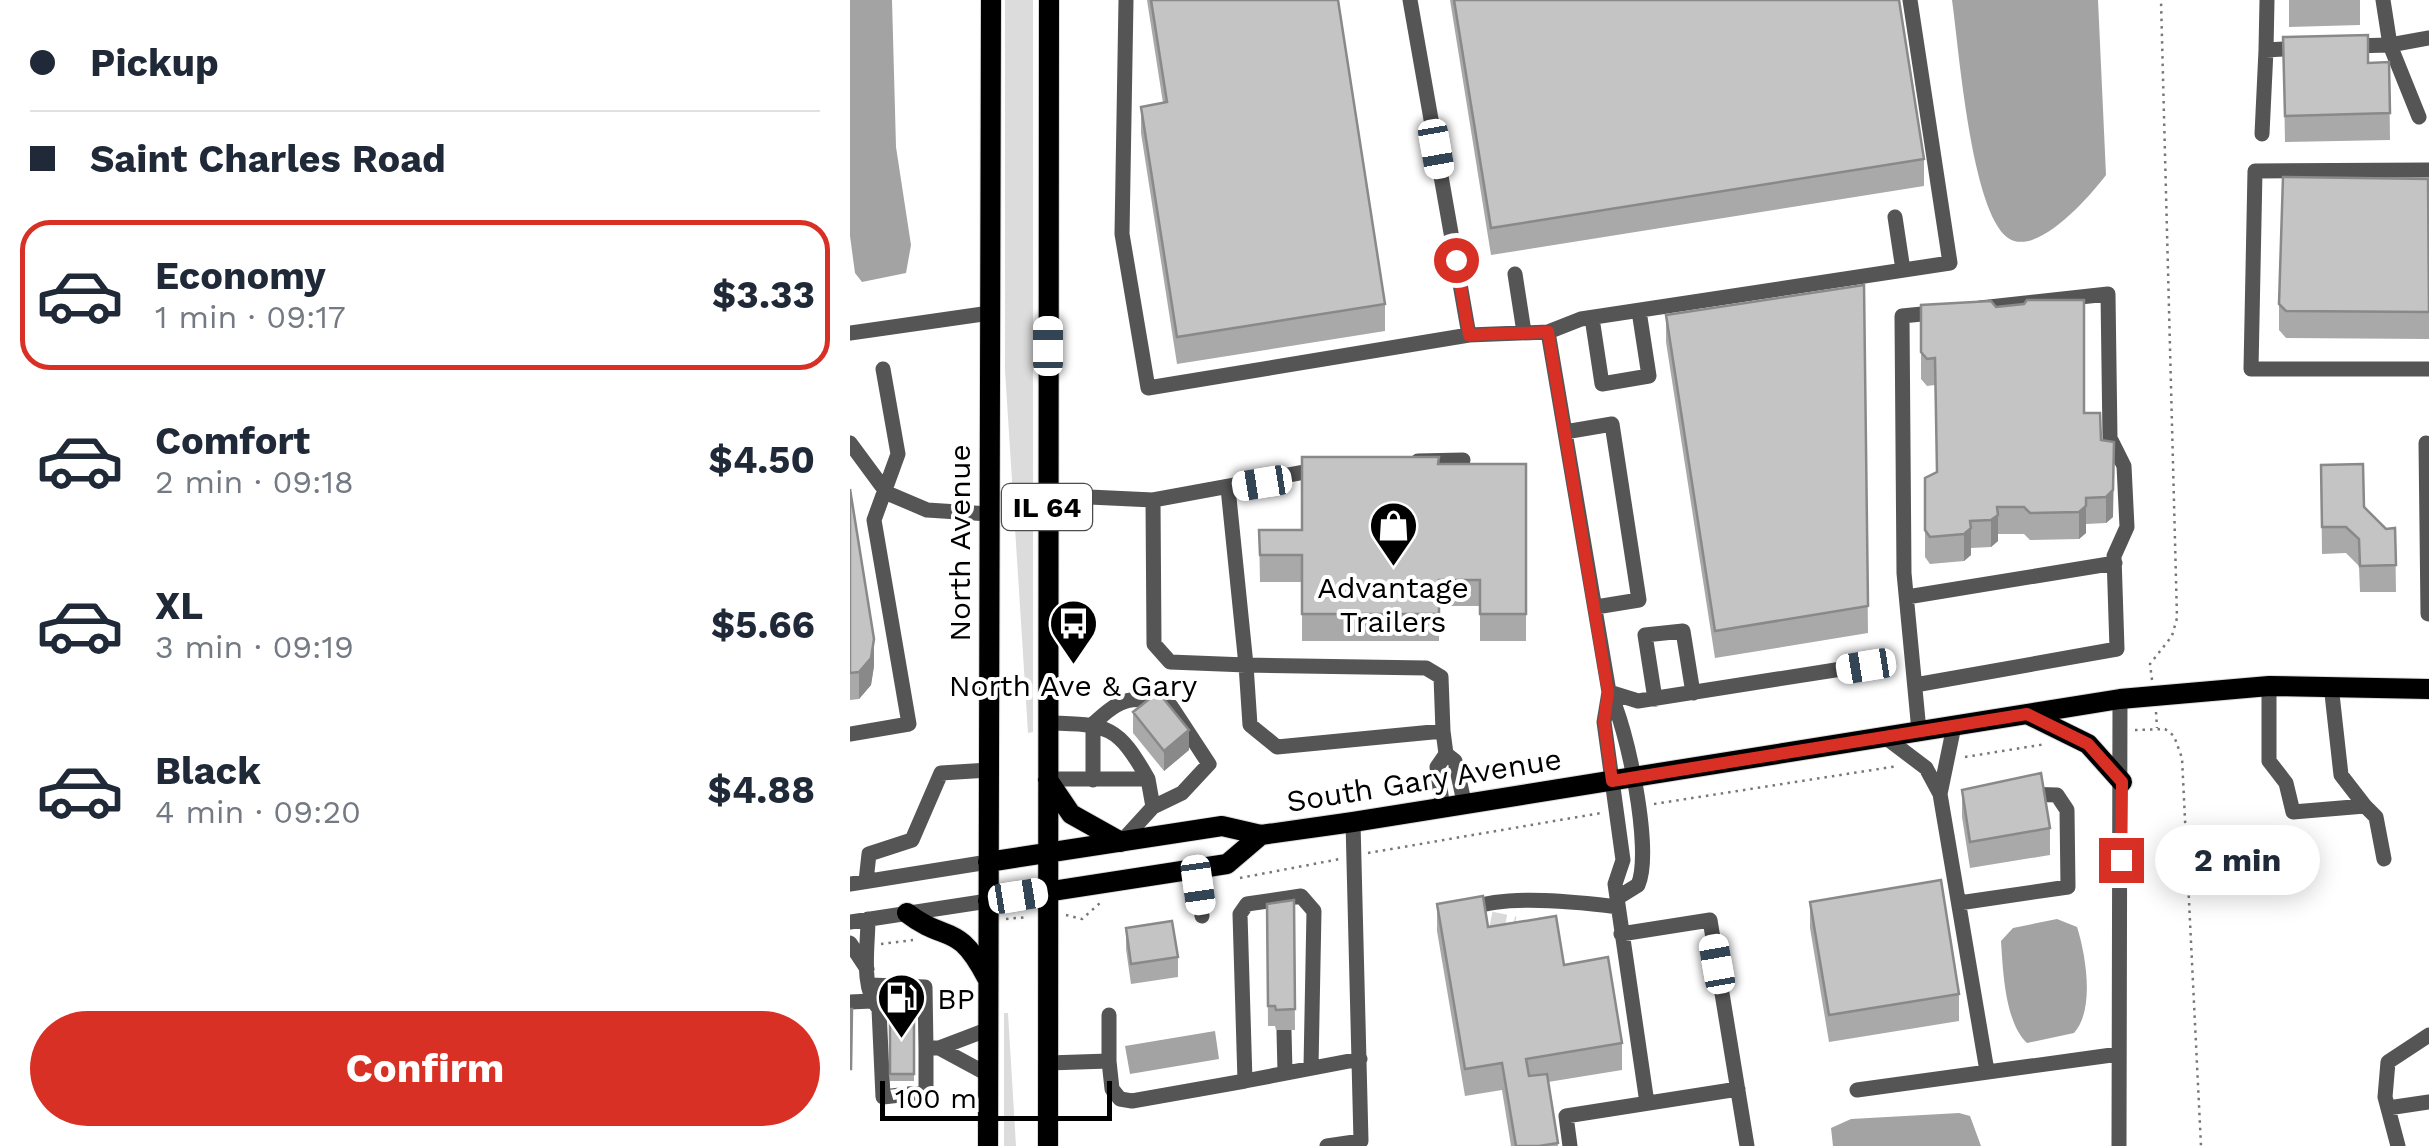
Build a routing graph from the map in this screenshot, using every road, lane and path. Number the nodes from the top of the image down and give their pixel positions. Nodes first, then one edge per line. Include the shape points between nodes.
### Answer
1 (991, 0) edge
2 (1049, 0) edge
3 (1126, 0) edge
4 (1410, 0) edge
5 (1910, 0) edge
6 (2161, 0) edge
7 (2268, 0) edge
8 (2383, 0) edge
9 (2429, 38) edge
10 (2390, 45) junction
11 (2337, 47) edge
12 (2319, 48) edge
13 (2266, 50) junction
14 (2419, 117) dead end
15 (2262, 134) dead end
16 (2429, 170) edge
17 (1896, 217) dead end
18 (1904, 270) junction
19 (1515, 274) dead end
20 (1638, 310) junction
21 (990, 313) junction
22 (1592, 318) junction
23 (1524, 332) junction
24 (1548, 332) junction
25 (850, 333) edge
26 (1469, 335) junction
27 (883, 369) dead end
28 (2429, 369) edge
29 (1565, 432) junction
30 (850, 443) edge
31 (2426, 443) dead end
32 (1464, 460) edge
33 (1407, 461) edge
34 (1333, 466) edge
35 (1228, 488) junction
36 (887, 493) junction
37 (1047, 495) junction
38 (1153, 500) junction
39 (989, 514) junction
40 (2428, 535) edge
41 (2114, 563) junction
42 (1907, 597) junction
43 (1596, 608) junction
44 (2428, 614) edge
45 (1246, 665) junction
46 (1866, 666) dead end
47 (2151, 672) dead end
48 (1914, 685) junction
49 (2331, 685) junction
50 (2269, 686) junction
51 (2429, 689) edge
52 (1608, 692) junction
53 (1694, 693) junction
54 (1655, 698) junction
55 (2120, 698) junction
56 (2027, 714) junction
57 (2156, 718) dead end
58 (1048, 723) junction
59 (1093, 724) junction
60 (1954, 726) junction
61 (2158, 728) junction
62 (2140, 730) dead end
63 (1443, 731) junction
64 (1919, 732) junction
65 (850, 734) edge
66 (1885, 737) junction
67 (2053, 744) dead end
68 (1446, 754) junction
69 (1958, 758) dead end
70 (1899, 766) dead end
71 (989, 770) junction
72 (1148, 778) junction
73 (1047, 779) junction
74 (1622, 779) junction
75 (1093, 780) junction
76 (2122, 782) junction
77 (2000, 799) edge
78 (1942, 801) junction
79 (1652, 804) dead end
80 (1962, 805) edge
81 (1465, 806) junction
82 (2365, 806) junction
83 (1153, 807) junction
84 (1442, 809) junction
85 (1600, 813) dead end
86 (1353, 822) junction
87 (1262, 835) junction
88 (1120, 842) junction
89 (1380, 851) dead end
90 (1047, 854) junction
91 (2384, 859) dead end
92 (988, 862) junction
93 (1320, 863) dead end
94 (1195, 868) junction
95 (1228, 880) dead end
96 (858, 882) edge
97 (1046, 892) junction
98 (1288, 898) junction
99 (1618, 903) junction
100 (1958, 903) junction
101 (1545, 904) junction
102 (988, 911) junction
103 (907, 913) junction
104 (1078, 915) dead end
105 (1046, 916) junction
106 (1202, 916) dead end
107 (1491, 919) edge
108 (868, 920) junction
109 (1285, 920) edge
110 (1534, 920) edge
111 (850, 922) edge
112 (1622, 934) junction
113 (850, 942) edge
114 (988, 979) junction
115 (869, 985) junction
116 (850, 1002) edge
117 (1109, 1015) dead end
118 (989, 1029) junction
119 (1284, 1031) dead end
120 (2429, 1035) edge
121 (933, 1048) junction
122 (2119, 1054) junction
123 (1360, 1059) junction
124 (1109, 1061) junction
125 (1048, 1063) junction
126 (1311, 1067) junction
127 (1987, 1071) junction
128 (1285, 1072) junction
129 (989, 1076) junction
130 (1245, 1081) junction
131 (1738, 1089) junction
132 (1857, 1090) dead end
133 (2429, 1102) edge
134 (1648, 1103) junction
135 (2388, 1108) junction
136 (1361, 1144) edge
137 (988, 1146) edge
138 (1048, 1146) edge
139 (1327, 1146) edge
140 (1570, 1146) edge
141 (1747, 1146) edge
142 (2119, 1146) edge
143 (2201, 1146) edge
144 (2398, 1146) edge

1 - 21 main road, North Avenue / IL 64
2 - 37 main road, IL 64
3 - 26 street via 1122,234 1148,388
4 - 26 street
5 - 18 street via 1950,263
6 - 47 path via 2177,618
7 - 13 street
8 - 10 street
9 - 10 street
10 - 11 street
10 - 14 street
12 - 13 street
13 - 15 street
16 - 28 street via 2254,172 2251,369
17 - 18 street
18 - 20 street
19 - 23 street
20 - 22 street
20 - 22 street via 1649,376 1602,384
21 - 25 street
21 - 39 main road, North Avenue / IL 64
22 - 24 street
23 - 24 street
23 - 26 street
24 - 29 street
27 - 36 street via 898,454
29 - 43 street
29 - 43 street via 1612,424 1639,600
30 - 36 street
31 - 40 street
32 - 33 street
34 - 35 street
35 - 38 street
35 - 45 street
36 - 39 street via 927,510
36 - 65 street via 874,520 909,724
37 - 38 street
37 - 58 main road, IL 64
38 - 45 street via 1154,644 1170,662
39 - 71 main road, North Avenue / IL 64
40 - 44 street
41 - 42 street
41 - 42 street via 2127,527 2124,466 2110,438 2108,294 1902,316
41 - 48 street via 2117,649
42 - 48 street
43 - 52 street
45 - 63 street via 1426,668 1441,677
45 - 63 street via 1250,725 1277,747
46 - 53 street
48 - 64 street
49 - 50 main road, South Gary Avenue
49 - 51 main road, South Gary Avenue
49 - 82 street via 2341,775
50 - 55 main road, South Gary Avenue
50 - 82 street via 2269,761 2286,783 2293,812
52 - 54 street via 1638,701
52 - 74 street via 1622,716
53 - 54 street
53 - 54 street via 1683,630 1645,635
55 - 56 main road, South Gary Avenue
55 - 76 street
56 - 60 main road, South Gary Avenue
56 - 76 main road via 2088,744
57 - 61 path
58 - 59 street
58 - 73 main road, IL 64
59 - 72 street via 1126,740
59 - 75 street
59 - 83 street via 1118,700 1145,698 1171,706 1210,764 1182,793
60 - 64 main road, South Gary Avenue
60 - 78 street
61 - 62 path
61 - 143 path via 2174,736 2182,758
63 - 68 street
64 - 66 main road, South Gary Avenue
66 - 74 main road, South Gary Avenue
66 - 78 street via 1926,768
67 - 69 path
68 - 81 street via 1454,761
68 - 84 street via 1436,766
70 - 79 path
71 - 92 main road, North Avenue / IL 64
71 - 96 street via 941,773 912,840 870,854
72 - 75 street
72 - 83 street
73 - 75 street
73 - 88 main road via 1071,814
73 - 90 main road, IL 64
74 - 81 main road, South Gary Avenue
74 - 99 street via 1644,873
76 - 122 street
77 - 100 street via 2057,795 2066,810 2068,887
78 - 80 street
78 - 100 street
81 - 84 main road, South Gary Avenue
82 - 91 street via 2376,817
83 - 88 street
84 - 86 main road, South Gary Avenue
85 - 89 path
86 - 87 main road, South Gary Avenue
86 - 123 street
87 - 88 main road, South Gary Avenue via 1222,826
87 - 94 main road, South Gary Avenue via 1227,864
88 - 90 main road, South Gary Avenue
90 - 92 main road, South Gary Avenue
90 - 97 main road, IL 64
92 - 96 street
92 - 102 main road, North Avenue / IL 64
93 - 95 path
94 - 97 main road, South Gary Avenue
94 - 106 street
97 - 102 main road, South Gary Avenue
97 - 105 main road, IL 64
98 - 109 street
98 - 126 street via 1301,896 1314,911
98 - 130 street via 1247,904 1240,914
99 - 101 street
99 - 112 street
100 - 127 street
101 - 107 street via 1492,900 1472,908
101 - 110 street
102 - 103 street
102 - 105 path
102 - 114 main road, North Avenue / IL 64
103 - 108 street
103 - 114 main road via 958,936
104 - 105 path
105 - 125 main road, IL 64
108 - 111 street
108 - 115 street
112 - 131 street via 1710,920
112 - 134 street
113 - 115 street
114 - 118 main road, North Avenue / IL 64
115 - 116 street
115 - 121 street via 925,986
115 - 121 street via 879,1009 883,1097 926,1092
117 - 124 street
118 - 121 street
118 - 129 main road, North Avenue / IL 64
119 - 128 street
120 - 135 street via 2388,1062
121 - 129 street
122 - 127 street
122 - 142 street
123 - 126 street
123 - 136 street
124 - 125 street
124 - 130 street via 1112,1089 1132,1101
125 - 138 main road, IL 64
126 - 128 street
127 - 132 street
128 - 130 street
129 - 137 main road, North Avenue / IL 64
131 - 134 street
131 - 141 street
133 - 135 street
134 - 140 street via 1566,1116
135 - 144 street
136 - 139 street

